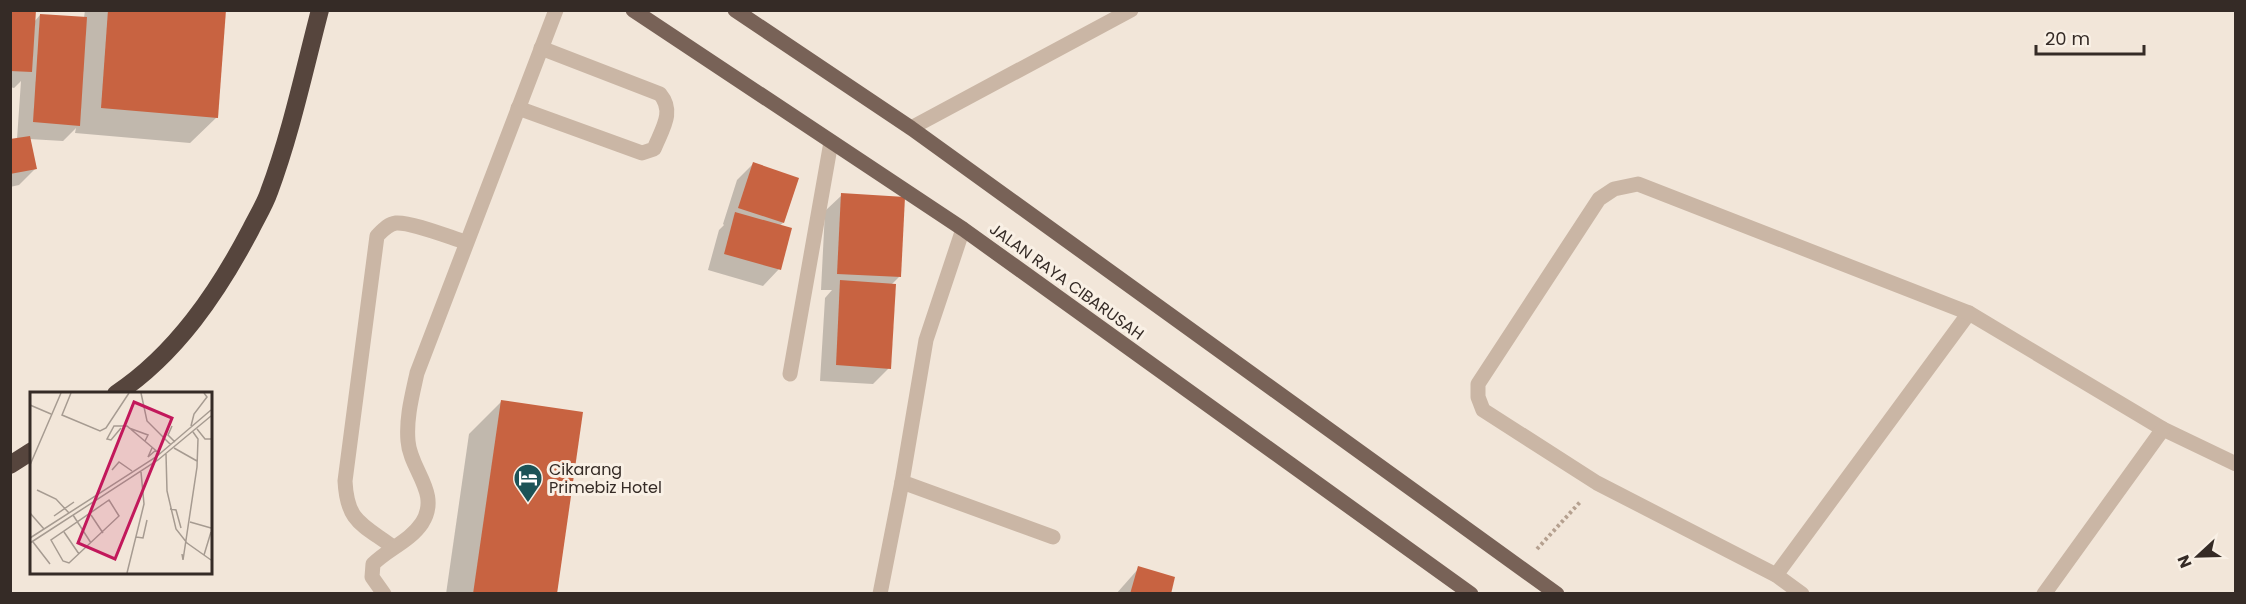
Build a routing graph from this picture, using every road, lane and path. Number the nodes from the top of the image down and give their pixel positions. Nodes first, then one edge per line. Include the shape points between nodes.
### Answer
1 (320, 10) edge
2 (556, 10) edge
3 (633, 10) edge
4 (735, 10) edge
5 (1131, 10) edge
6 (541, 48) junction
7 (518, 108) junction
8 (911, 128) junction
9 (831, 142) junction
10 (963, 229) junction
11 (465, 242) junction
12 (1969, 313) junction
13 (790, 374) dead end
14 (119, 392) edge
15 (2163, 429) junction
16 (30, 452) edge
17 (2235, 464) edge
18 (10, 465) edge
19 (902, 482) junction
20 (1597, 483) junction
21 (1053, 537) dead end
22 (393, 547) junction
23 (1520, 568) junction
24 (1776, 575) junction
25 (384, 594) edge
26 (880, 594) edge
27 (1471, 594) edge
28 (1557, 594) edge
29 (1802, 594) edge
30 (2044, 594) edge

1 - 14 highway via 269,194 233,263 183,334 141,378
2 - 6 lane
3 - 9 main road, JALAN RAYA CIBARUSAH
4 - 8 main road, JALAN RAYA CIBARUSAH
5 - 8 lane
6 - 7 lane
6 - 7 lane via 660,94 668,111 654,149 642,153
7 - 11 lane
8 - 23 main road, JALAN RAYA CIBARUSAH
9 - 10 main road, JALAN RAYA CIBARUSAH
9 - 13 lane
10 - 19 lane via 926,340
10 - 27 main road, JALAN RAYA CIBARUSAH
11 - 22 lane via 417,373 407,425 408,445 428,499 428,511 410,537
11 - 22 lane via 394,223 377,236 345,481 348,507 356,519
12 - 15 lane
12 - 20 lane via 1638,184 1614,189 1599,200 1478,384 1483,410
12 - 24 lane
15 - 17 lane
15 - 30 lane
16 - 18 highway
19 - 21 lane
19 - 26 lane
20 - 23 path
20 - 24 lane
22 - 25 lane via 373,564 372,577
23 - 28 main road, JALAN RAYA CIBARUSAH
24 - 29 lane

